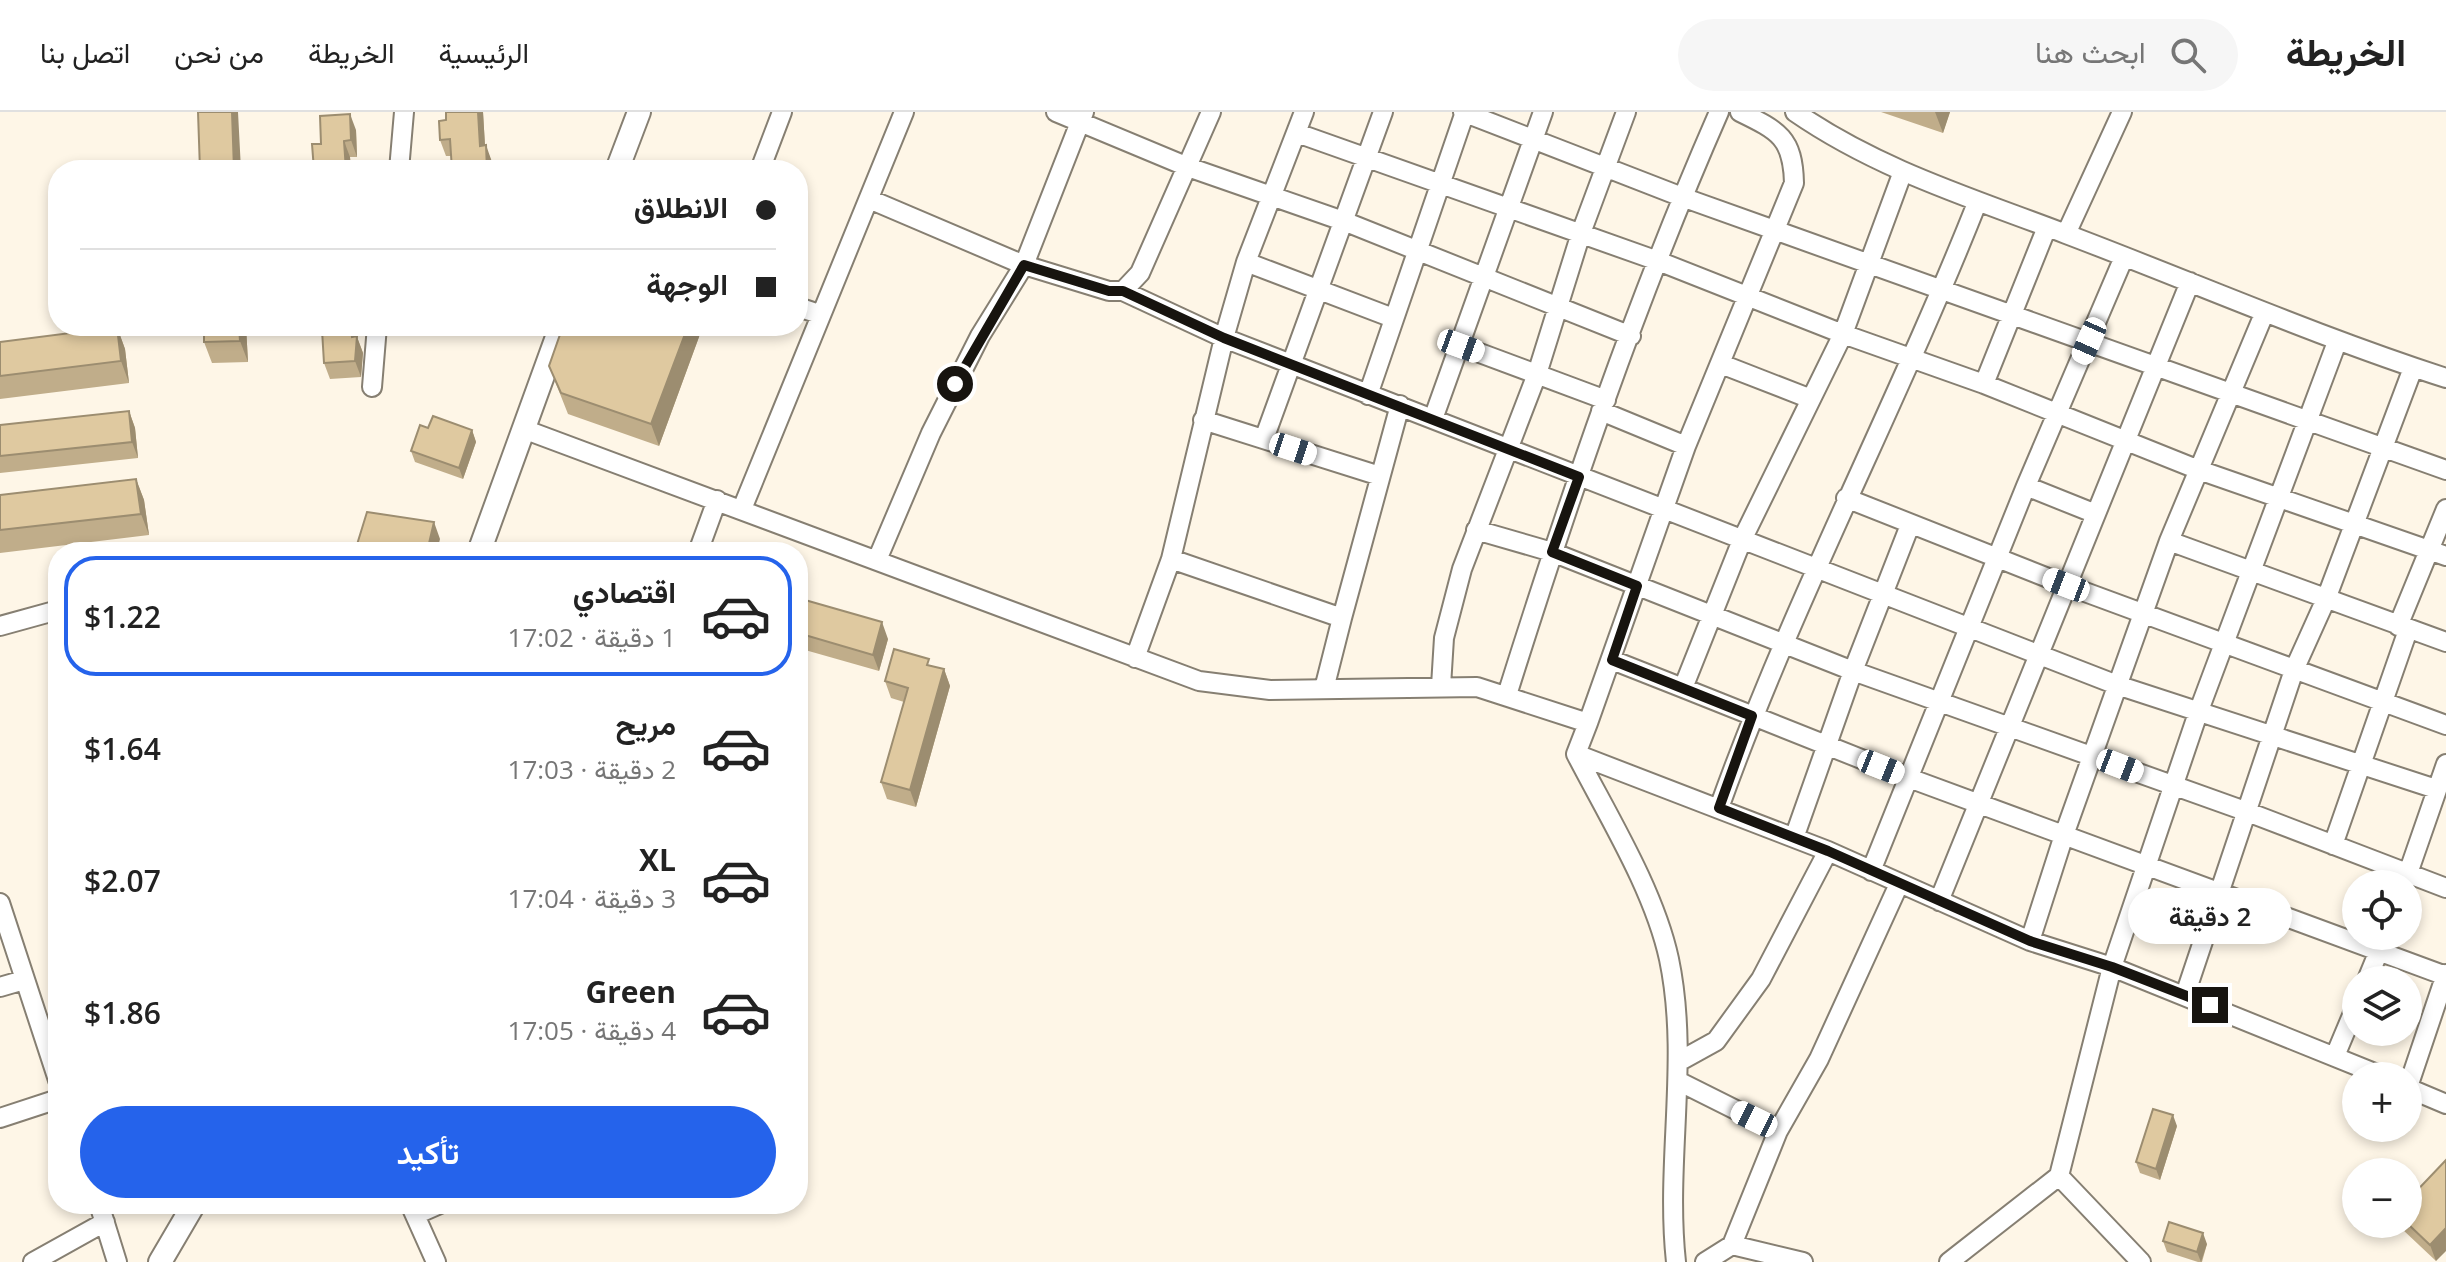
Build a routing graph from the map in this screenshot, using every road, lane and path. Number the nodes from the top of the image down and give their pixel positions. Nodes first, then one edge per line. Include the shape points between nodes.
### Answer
1 (404, 112) edge
2 (639, 112) edge
3 (782, 112) edge
4 (904, 112) edge
5 (1056, 112) edge
6 (1211, 112) edge
7 (1304, 112) edge
8 (1383, 112) edge
9 (1464, 112) edge
10 (1543, 112) edge
11 (1626, 112) edge
12 (1719, 112) edge
13 (1740, 112) edge
14 (2122, 112) edge
15 (1804, 115) edge
16 (1082, 116) edge
17 (1297, 133) junction
18 (1533, 139) junction
19 (1367, 158) junction
20 (400, 160) edge
21 (621, 160) edge
22 (764, 160) edge
23 (1606, 165) junction
24 (1188, 167) junction
25 (1902, 174) junction
26 (1443, 184) junction
27 (1274, 195) junction
28 (1682, 197) junction
29 (869, 199) junction
30 (1977, 203) junction
31 (1509, 207) junction
32 (1346, 222) junction
33 (2047, 227) junction
34 (1776, 228) junction
35 (1581, 233) junction
36 (2066, 234) junction
37 (1418, 252) junction
38 (2124, 257) junction
39 (1658, 261) junction
40 (1246, 262) junction
41 (1869, 262) junction
42 (1024, 265) junction
43 (1483, 278) junction
44 (2190, 282) junction
45 (1943, 288) junction
46 (1318, 290) junction
47 (1123, 291) junction
48 (1749, 296) junction
49 (1556, 306) junction
50 (808, 310) edge
51 (2013, 312) junction
52 (819, 314) junction
53 (2264, 314) junction
54 (1393, 318) junction
55 (1843, 334) junction
56 (376, 336) edge
57 (558, 336) edge
58 (1631, 336) junction
59 (1224, 338) junction
60 (2089, 341) junction
61 (2337, 342) junction
62 (1461, 346) junction
63 (1913, 359) junction
64 (1293, 364) junction
65 (1721, 364) junction
66 (2156, 367) junction
67 (2413, 368) junction
68 (1537, 374) junction
69 (2446, 378) edge
70 (1984, 384) junction
71 (372, 387) dead end
72 (1368, 395) junction
73 (2232, 395) junction
74 (1811, 399) junction
75 (1400, 405) junction
76 (1604, 405) junction
77 (2056, 414) junction
78 (1433, 419) junction
79 (1203, 420) junction
80 (2308, 422) junction
81 (526, 430) junction
82 (1264, 439) junction
83 (2125, 441) junction
84 (1686, 446) junction
85 (1509, 449) junction
86 (2384, 449) junction
87 (2199, 470) junction
88 (2446, 470) edge
89 (1380, 476) junction
90 (1579, 477) junction
91 (2026, 486) junction
92 (2277, 497) junction
93 (1846, 498) junction
94 (717, 500) junction
95 (1666, 508) junction
96 (742, 509) junction
97 (2446, 509) edge
98 (2096, 514) junction
99 (2355, 523) junction
100 (1910, 525) junction
101 (1476, 530) junction
102 (1742, 540) junction
103 (2169, 541) junction
104 (483, 542) edge
105 (702, 542) edge
106 (1552, 552) junction
107 (2438, 553) edge
108 (1997, 558) junction
109 (1171, 559) junction
110 (877, 560) junction
111 (1816, 568) junction
112 (2251, 571) junction
113 (2066, 585) junction
114 (1637, 586) junction
115 (1886, 593) junction
116 (2326, 599) junction
117 (2142, 612) junction
118 (48, 613) edge
119 (1709, 615) junction
120 (1342, 618) junction
121 (0, 626) edge
122 (1970, 626) junction
123 (2403, 628) junction
124 (2446, 642) edge
125 (1781, 644) junction
126 (2224, 644) junction
127 (2041, 653) junction
128 (1135, 658) junction
129 (1612, 660) junction
130 (2294, 670) junction
131 (1853, 671) junction
132 (2117, 685) junction
133 (1441, 686) junction
134 (1683, 688) junction
135 (1324, 689) junction
136 (1507, 695) junction
137 (2383, 702) junction
138 (1936, 703) junction
139 (2198, 713) junction
140 (1752, 716) junction
141 (1588, 723) junction
142 (2446, 725) edge
143 (2011, 727) junction
144 (2271, 735) junction
145 (1827, 745) junction
146 (1576, 754) junction
147 (2093, 755) junction
148 (2446, 764) edge
149 (2360, 765) junction
150 (1909, 778) junction
151 (2174, 787) junction
152 (2438, 801) edge
153 (1981, 804) junction
154 (1719, 808) junction
155 (2245, 811) junction
156 (2064, 835) junction
157 (1794, 838) junction
158 (2333, 845) junction
159 (1828, 851) junction
160 (2146, 868) junction
161 (2388, 870) edge
162 (2409, 870) edge
163 (1871, 871) junction
164 (2422, 882) edge
165 (1899, 884) junction
166 (2446, 888) edge
167 (2218, 894) junction
168 (1939, 901) junction
169 (0, 903) edge
170 (2342, 931) edge
171 (2030, 941) junction
172 (2396, 950) edge
173 (2112, 967) junction
174 (2446, 976) edge
175 (24, 980) junction
176 (0, 987) edge
177 (2185, 995) junction
178 (2342, 1039) edge
179 (48, 1051) edge
180 (2335, 1056) junction
181 (1678, 1062) junction
182 (2349, 1062) edge
183 (2417, 1062) edge
184 (1680, 1082) junction
185 (2422, 1093) edge
186 (48, 1102) edge
187 (2446, 1104) edge
188 (0, 1118) edge
189 (1778, 1131) junction
190 (2059, 1176) junction
191 (102, 1214) edge
192 (188, 1214) edge
193 (415, 1214) edge
194 (105, 1222) junction
195 (1732, 1245) junction
196 (33, 1262) edge
197 (117, 1262) edge
198 (160, 1262) edge
199 (436, 1262) edge
200 (1676, 1262) edge
201 (1705, 1262) edge
202 (1803, 1262) edge
203 (1949, 1262) edge
204 (2141, 1262) edge

1 - 20 street
2 - 21 street
3 - 22 street
4 - 29 street
5 - 16 street
6 - 24 street
7 - 17 street
8 - 19 street
9 - 18 street
9 - 26 street
10 - 18 street
11 - 23 street
12 - 28 street
13 - 34 street via 1774,131 1794,154 1794,183
14 - 36 street
15 - 25 street
16 - 24 street
16 - 42 street
17 - 19 street
17 - 27 street
18 - 23 street
18 - 31 street
19 - 26 street
19 - 32 street
23 - 28 street
23 - 35 street
24 - 27 street
24 - 47 street via 1140,273
25 - 30 street
25 - 41 street
26 - 31 street
26 - 37 street
27 - 32 street
27 - 40 street
28 - 34 street
28 - 39 street
29 - 42 street
29 - 52 street
30 - 33 street
30 - 45 street
31 - 35 street
31 - 43 street
32 - 37 street
32 - 46 street
33 - 36 street
33 - 51 street
34 - 41 street
34 - 48 street
35 - 39 street
35 - 49 street
36 - 38 street
37 - 43 street
37 - 54 street
38 - 44 street
38 - 60 street
39 - 48 street
39 - 58 street
40 - 46 street
40 - 59 street
41 - 45 street
41 - 55 street
42 - 47 street
42 - 110 street via 980,336 931,433
43 - 49 street
43 - 62 street
44 - 53 street
44 - 66 street
45 - 51 street
45 - 63 street
46 - 54 street
46 - 64 street
47 - 59 street
48 - 55 street
48 - 65 street
49 - 58 street
49 - 68 street
50 - 52 street
51 - 60 street
51 - 70 street
52 - 96 street
53 - 61 street
53 - 73 street
54 - 72 street
55 - 63 street
55 - 74 street
56 - 71 street
57 - 81 street
58 - 76 street
59 - 64 street
59 - 79 street
60 - 66 street
60 - 77 street
61 - 67 street
61 - 80 street
62 - 68 street
62 - 78 street
63 - 70 street
63 - 93 street
64 - 72 street
64 - 82 street
65 - 74 street
65 - 84 street
66 - 73 street
66 - 83 street
67 - 69 street
67 - 86 street
68 - 76 street
68 - 85 street
70 - 77 street
72 - 75 street
73 - 80 street
73 - 87 street
74 - 102 street
75 - 78 street
75 - 89 street
76 - 84 street
76 - 90 street
77 - 83 street
77 - 91 street
78 - 85 street
79 - 82 street
79 - 109 street
80 - 86 street
80 - 92 street
81 - 94 street
81 - 104 street
82 - 89 street
83 - 87 street
83 - 98 street
84 - 95 street
85 - 90 street
85 - 101 street
86 - 88 street
86 - 99 street
87 - 92 street
87 - 103 street
89 - 120 street
90 - 95 street
90 - 106 street
91 - 98 street
91 - 108 street
92 - 99 street
92 - 112 street
93 - 100 street
93 - 111 street
94 - 96 street
94 - 105 street
95 - 102 street
95 - 114 street
96 - 110 street
97 - 107 street
98 - 113 street
99 - 107 street
99 - 116 street
100 - 108 street
100 - 115 street
101 - 106 street
101 - 133 street via 1450,609
102 - 111 street
102 - 119 street
103 - 112 street
103 - 117 street
106 - 114 street
106 - 136 street
107 - 123 street
108 - 113 street
108 - 122 street
109 - 120 street
109 - 128 street
110 - 128 street
111 - 115 street
111 - 125 street
112 - 116 street
112 - 126 street
113 - 117 street
113 - 127 street
114 - 119 street
114 - 129 street
115 - 122 street
115 - 131 street
116 - 123 street
116 - 130 street
117 - 126 street
117 - 132 street
118 - 121 street
119 - 125 street
119 - 134 street
120 - 135 street
122 - 127 street
122 - 138 street
123 - 124 street
123 - 137 street
125 - 131 street
125 - 140 street
126 - 130 street
126 - 139 street
127 - 132 street
127 - 143 street
128 - 135 street via 1199,681 1270,690
129 - 134 street
129 - 141 street
130 - 137 street
130 - 144 street
131 - 138 street
131 - 145 street
132 - 139 street
132 - 147 street
133 - 135 street
133 - 136 street
134 - 140 street
136 - 141 street
137 - 142 street
137 - 149 street
138 - 143 street
138 - 150 street
139 - 144 street
139 - 151 street
140 - 145 street
140 - 154 street
141 - 146 street
143 - 147 street
143 - 153 street
144 - 149 street
144 - 155 street
145 - 150 street
145 - 157 street
146 - 154 street
146 - 181 street via 1643,889 1669,959
147 - 151 street
147 - 156 street
148 - 152 street
149 - 152 street
149 - 158 street
150 - 153 street
150 - 163 street
151 - 155 street
151 - 160 street
152 - 162 street
153 - 156 street
153 - 168 street
154 - 157 street
155 - 158 street
155 - 167 street
156 - 160 street
156 - 171 street
157 - 159 street
158 - 161 street
159 - 163 street
159 - 181 street via 1761,979 1716,1041
160 - 167 street
160 - 173 street
163 - 165 street
164 - 166 street
165 - 168 street
165 - 189 street via 1819,1059
167 - 170 street
167 - 177 street
168 - 171 street
169 - 175 street
171 - 173 street
172 - 174 street
173 - 177 street
173 - 190 street
174 - 183 street
175 - 176 street
175 - 179 street
177 - 180 street
178 - 180 street
180 - 182 street
181 - 184 street
184 - 189 street
184 - 200 street via 1672,1226
185 - 187 street
186 - 188 street
189 - 195 street
190 - 203 street
190 - 204 street
191 - 194 street
192 - 198 street
193 - 199 street
194 - 196 street
194 - 197 street
195 - 201 street
195 - 202 street

